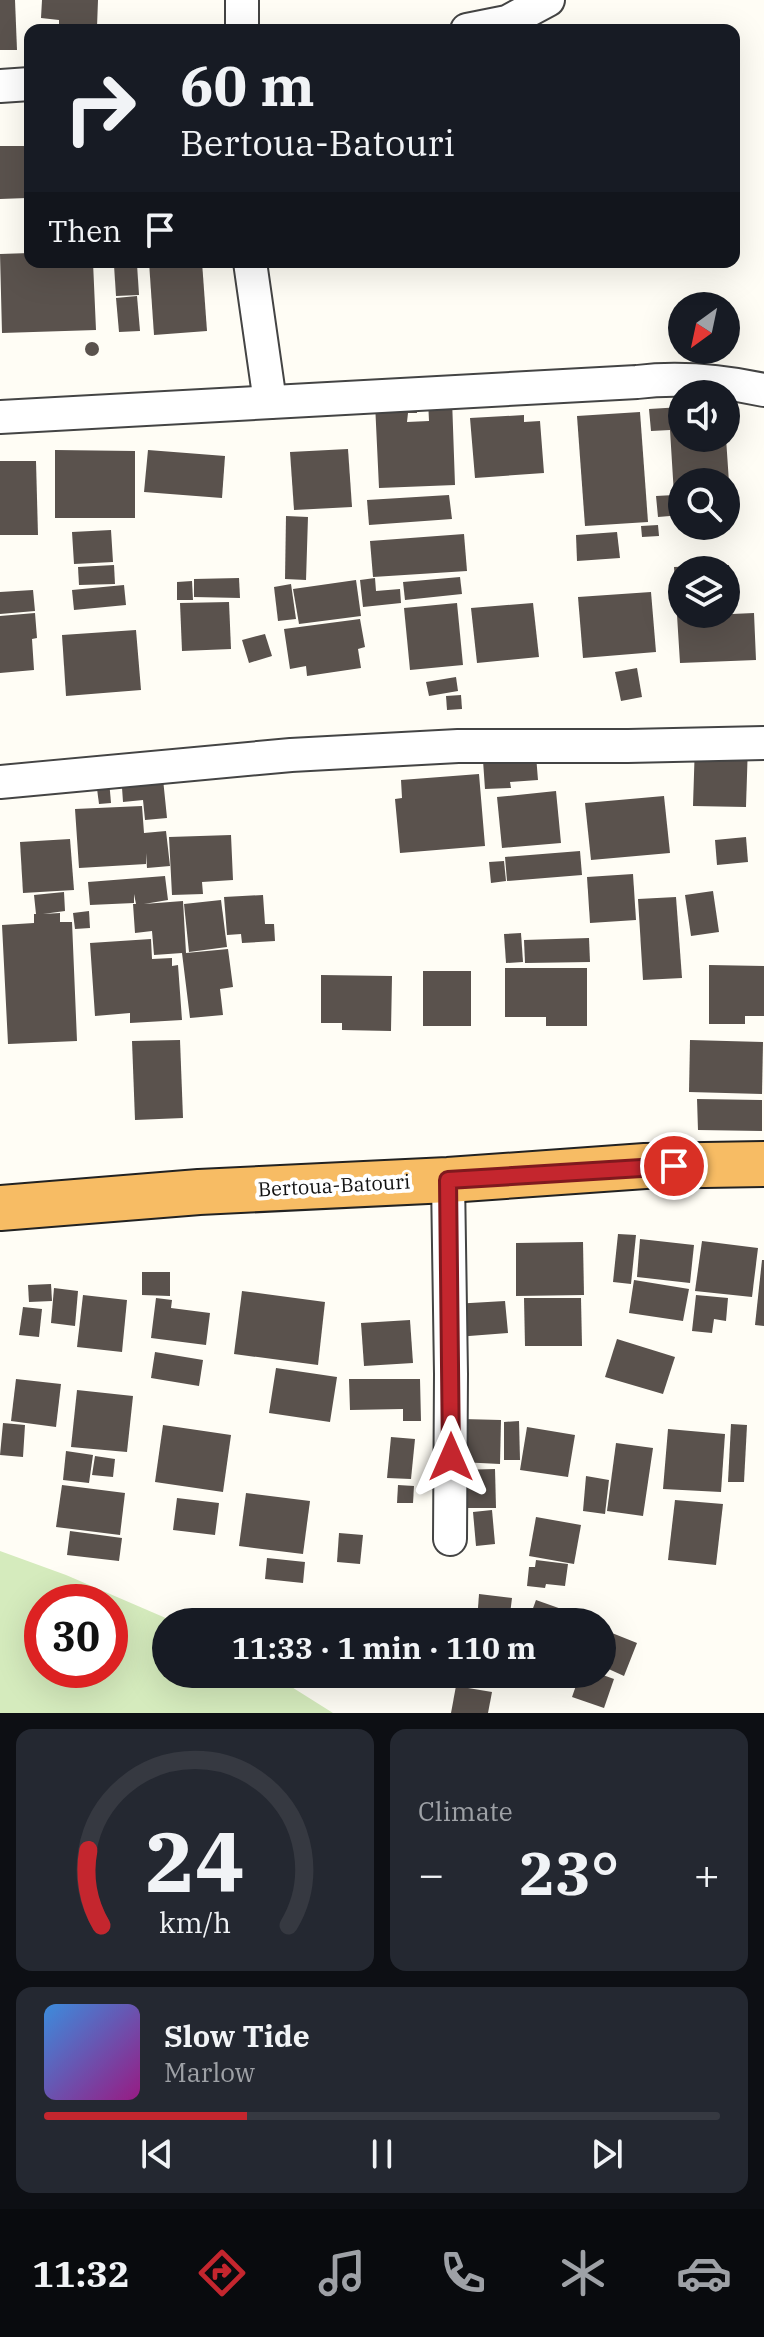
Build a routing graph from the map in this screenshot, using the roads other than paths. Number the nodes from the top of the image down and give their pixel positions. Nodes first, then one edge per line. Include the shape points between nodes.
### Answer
1 (242, 0) edge
2 (548, 0) edge
3 (242, 24) edge
4 (497, 24) edge
5 (24, 84) edge
6 (0, 86) edge
7 (251, 268) edge
8 (764, 390) edge
9 (270, 402) junction
10 (0, 417) edge
11 (764, 743) edge
12 (0, 782) edge
13 (764, 1164) edge
14 (448, 1180) junction
15 (0, 1208) edge
16 (450, 1539) dead end

1 - 3 street
2 - 4 street
5 - 6 street
7 - 9 street
8 - 9 street via 665,379
9 - 10 street
11 - 12 street via 458,746 291,755
13 - 14 highway, Bertoua-Batouri via 645,1166
14 - 15 highway, Bertoua-Batouri
14 - 16 street

